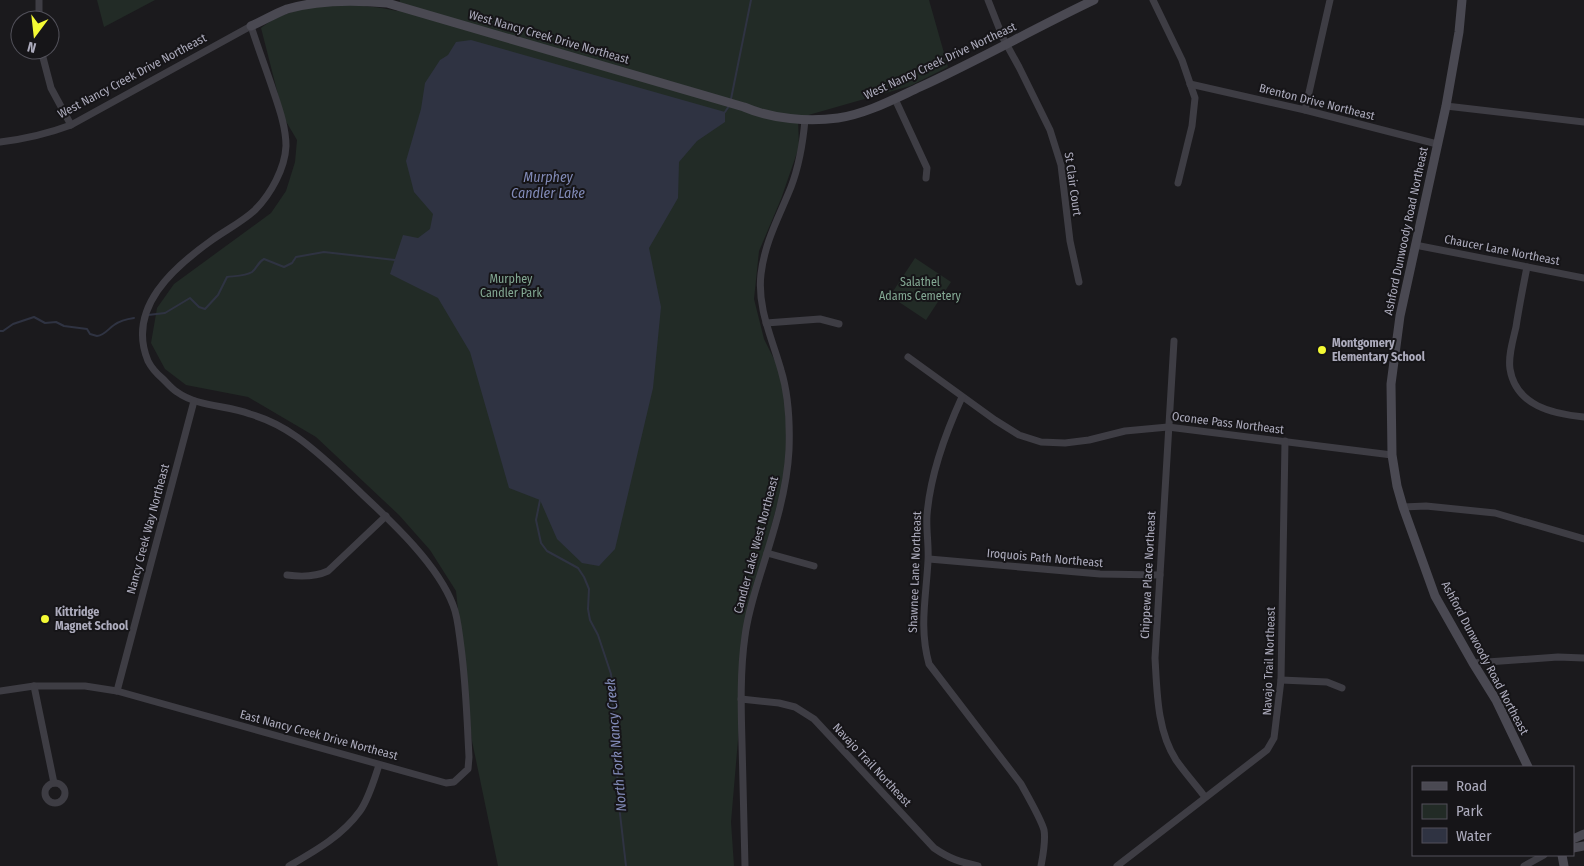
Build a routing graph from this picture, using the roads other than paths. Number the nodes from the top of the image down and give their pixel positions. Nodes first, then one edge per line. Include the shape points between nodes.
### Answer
1 (988, 0) edge
2 (1094, 0) edge
3 (1153, 0) edge
4 (1330, 0) edge
5 (1462, 0) edge
6 (251, 26) junction
7 (1006, 44) junction
8 (44, 60) edge
9 (1190, 84) junction
10 (894, 99) junction
11 (1446, 106) junction
12 (1305, 110) junction
13 (805, 120) junction
14 (1584, 122) edge
15 (70, 125) junction
16 (0, 142) edge
17 (1437, 144) junction
18 (926, 178) dead end
19 (1178, 183) dead end
20 (1415, 245) junction
21 (1527, 267) junction
22 (1584, 278) edge
23 (1079, 282) dead end
24 (766, 323) junction
25 (839, 324) dead end
26 (1174, 341) dead end
27 (908, 357) dead end
28 (962, 398) junction
29 (194, 401) junction
30 (1584, 417) edge
31 (1168, 427) junction
32 (1285, 441) junction
33 (1392, 455) junction
34 (1404, 507) junction
35 (386, 516) junction
36 (1584, 539) edge
37 (767, 553) junction
38 (929, 559) junction
39 (814, 566) dead end
40 (287, 575) dead end
41 (1160, 575) junction
42 (1584, 658) edge
43 (1473, 663) junction
44 (1282, 680) junction
45 (34, 686) junction
46 (1342, 688) dead end
47 (0, 691) edge
48 (117, 691) junction
49 (741, 700) junction
50 (379, 764) junction
51 (1528, 766) edge
52 (54, 782) dead end
53 (1205, 797) junction
54 (1542, 856) edge
55 (289, 866) edge
56 (745, 866) edge
57 (978, 866) edge
58 (1041, 866) edge
59 (1117, 866) edge
60 (1524, 866) edge

1 - 7 street, St Clair Court
2 - 7 street, West Nancy Creek Drive Northeast
3 - 9 street
4 - 12 street
5 - 11 street, Ashford Dunwoody Road Northeast via 1460,32
6 - 13 street, West Nancy Creek Drive Northeast via 286,10 326,0 388,3 769,115
6 - 15 street, West Nancy Creek Drive Northeast
6 - 29 street via 285,132 284,159 266,197 242,220 170,274 153,295 144,314 142,332 148,362 175,391
7 - 10 street, West Nancy Creek Drive Northeast
7 - 23 street, St Clair Court via 1050,130 1061,165 1070,241
8 - 15 street via 51,88
9 - 12 street, Brenton Drive Northeast
9 - 19 street via 1195,98 1192,126
10 - 13 street, West Nancy Creek Drive Northeast via 852,115
10 - 18 street via 927,168
11 - 14 street
11 - 17 street, Ashford Dunwoody Road Northeast
12 - 17 street, Brenton Drive Northeast
13 - 24 street, Candler Lake West Northeast via 797,170 766,244 762,262 760,296
15 - 16 street, West Nancy Creek Drive Northeast via 23,140
17 - 20 street, Ashford Dunwoody Road Northeast
20 - 21 street, Chaucer Lane Northeast
20 - 33 street, Ashford Dunwoody Road Northeast via 1400,316 1391,384
21 - 22 street, Chaucer Lane Northeast
21 - 30 street via 1511,353 1514,384 1538,408
24 - 25 street via 820,319
24 - 37 street, Candler Lake West Northeast via 786,389 789,427 786,477
26 - 31 street, Chippewa Place Northeast
27 - 28 street, Oconee Pass Northeast
28 - 31 street, Oconee Pass Northeast via 1019,435 1041,442 1065,443 1126,430
28 - 38 street, Shawnee Lane Northeast via 949,424 932,484 927,515
29 - 35 street via 248,413 274,423 322,455
29 - 48 street, Nancy Creek Way Northeast
31 - 32 street, Oconee Pass Northeast
31 - 41 street, Chippewa Place Northeast
32 - 33 street, Oconee Pass Northeast
32 - 44 street, Navajo Trail Northeast
33 - 34 street, Ashford Dunwoody Road Northeast
34 - 36 street via 1495,513
34 - 43 street, Ashford Dunwoody Road Northeast via 1435,596
35 - 40 street via 328,571 301,577
35 - 50 street, East Nancy Creek Drive Northeast via 439,578 454,605 464,674 469,757 468,769 454,782
37 - 39 street
37 - 49 street, Candler Lake West Northeast via 744,637
38 - 41 street, Iroquois Path Northeast via 1100,574
38 - 58 street, Shawnee Lane Northeast via 923,624 930,664 1029,798 1044,830
41 - 53 street, Chippewa Place Northeast via 1155,658 1162,725 1176,760
42 - 43 street
43 - 51 street, Ashford Dunwoody Road Northeast via 1496,700
44 - 46 street via 1327,682
44 - 53 street, Navajo Trail Northeast via 1278,722 1267,750
45 - 47 street
45 - 48 street, East Nancy Creek Drive Northeast via 85,686
45 - 52 street
48 - 50 street, East Nancy Creek Drive Northeast
49 - 56 street, Candler Lake West Northeast
49 - 57 street, Navajo Trail Northeast via 794,707 814,719 934,848 960,862
50 - 55 street via 361,810 350,824 335,838
53 - 59 street, Navajo Trail Northeast
54 - 60 street

